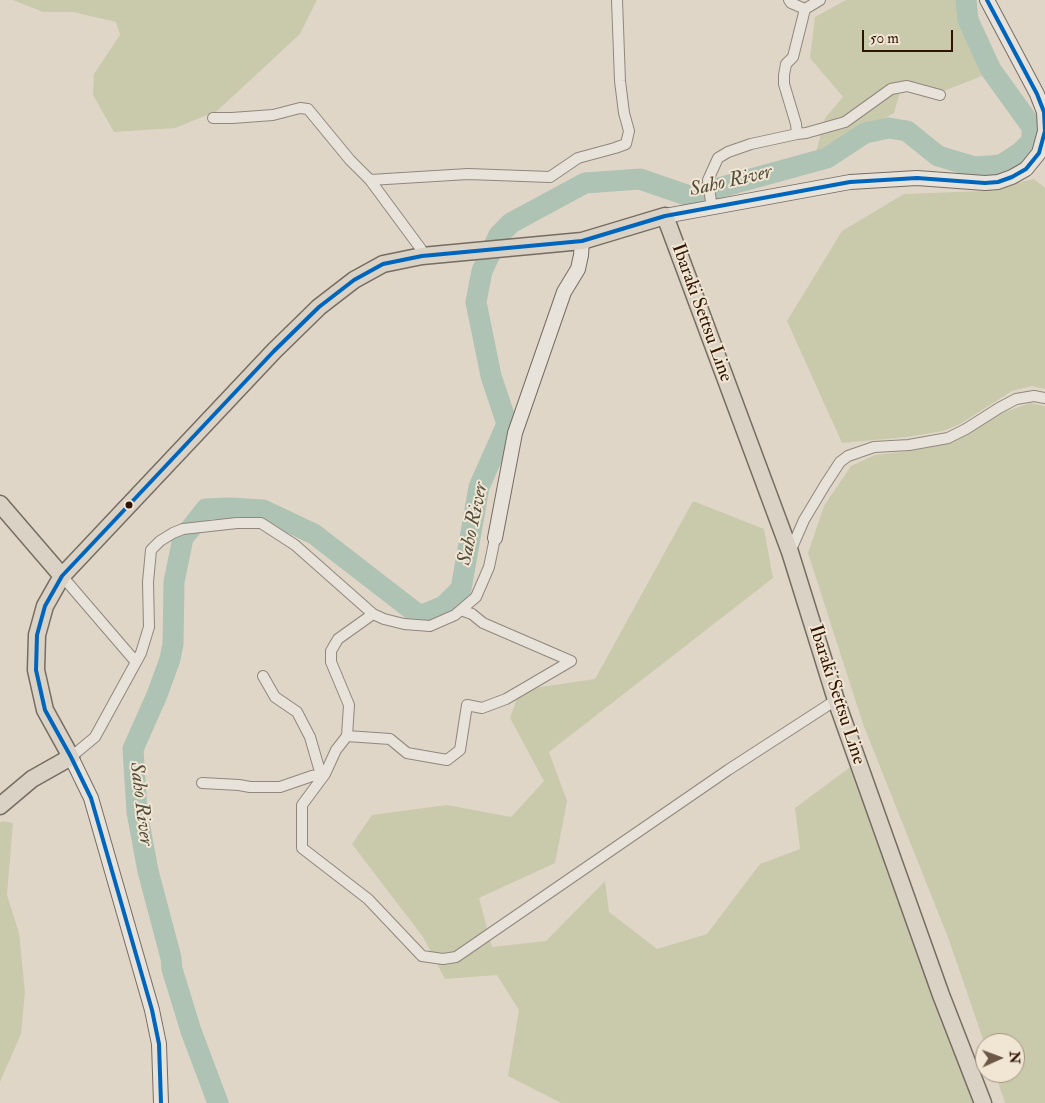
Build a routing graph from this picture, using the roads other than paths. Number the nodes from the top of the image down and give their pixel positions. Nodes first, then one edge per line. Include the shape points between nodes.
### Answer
1 (617, 0) edge
2 (789, 0) edge
3 (820, 0) edge
4 (987, 0) edge
5 (805, 9) junction
6 (940, 95) dead end
7 (213, 118) dead end
8 (797, 134) junction
9 (370, 180) junction
10 (712, 209) junction
11 (665, 216) junction
12 (582, 241) junction
13 (422, 256) junction
14 (1045, 398) edge
15 (0, 504) edge
16 (495, 538) joint
17 (790, 552) junction
18 (62, 576) junction
19 (461, 610) junction
20 (373, 614) junction
21 (135, 661) junction
22 (264, 676) dead end
23 (836, 700) junction
24 (348, 736) junction
25 (71, 757) junction
26 (323, 774) junction
27 (202, 783) dead end
28 (0, 806) edge
29 (162, 1103) edge
30 (983, 1103) edge

1 - 9 street via 620,81 629,131 626,144 578,158 550,177 468,174
2 - 5 street
3 - 5 street
4 - 10 main road via 1044,112 1045,130 1039,153 1026,169 998,182 917,178 850,182
5 - 8 street via 793,57 786,64 784,75
6 - 8 street via 907,86 891,89 845,122
7 - 9 street via 273,116 300,108 308,109
8 - 10 street via 751,144 718,158 708,180
9 - 13 street via 421,249
10 - 11 main road
11 - 12 main road
11 - 17 main road, Ibaraki Settsu Line
12 - 13 main road
12 - 16 main road via 578,269 564,292 515,433
13 - 18 main road via 383,264 354,280 319,307
14 - 17 street via 1016,399 948,438 874,447 848,456 840,462 825,485
15 - 18 main road
16 - 19 street via 489,567 476,597
17 - 23 main road, Ibaraki Settsu Line
18 - 21 street
18 - 25 main road via 45,606 37,635 36,670 45,710
19 - 20 street via 455,616 430,626 404,624
19 - 24 street via 483,623 571,661 506,699 482,708 467,705 460,750 447,760 407,753 390,739
20 - 21 street via 295,545 261,523 237,522 183,529 160,541 151,550 149,627
20 - 24 street via 338,640 331,652 331,662 349,705
21 - 25 street via 95,737
22 - 26 street via 275,697 297,712
23 - 26 street via 728,770 456,957 443,959 422,956 368,899 302,848 302,805
23 - 30 main road, Ibaraki Settsu Line
24 - 26 street
25 - 28 main road via 32,779
25 - 29 main road via 91,798 152,1010 159,1044
26 - 27 street via 280,787 250,788

